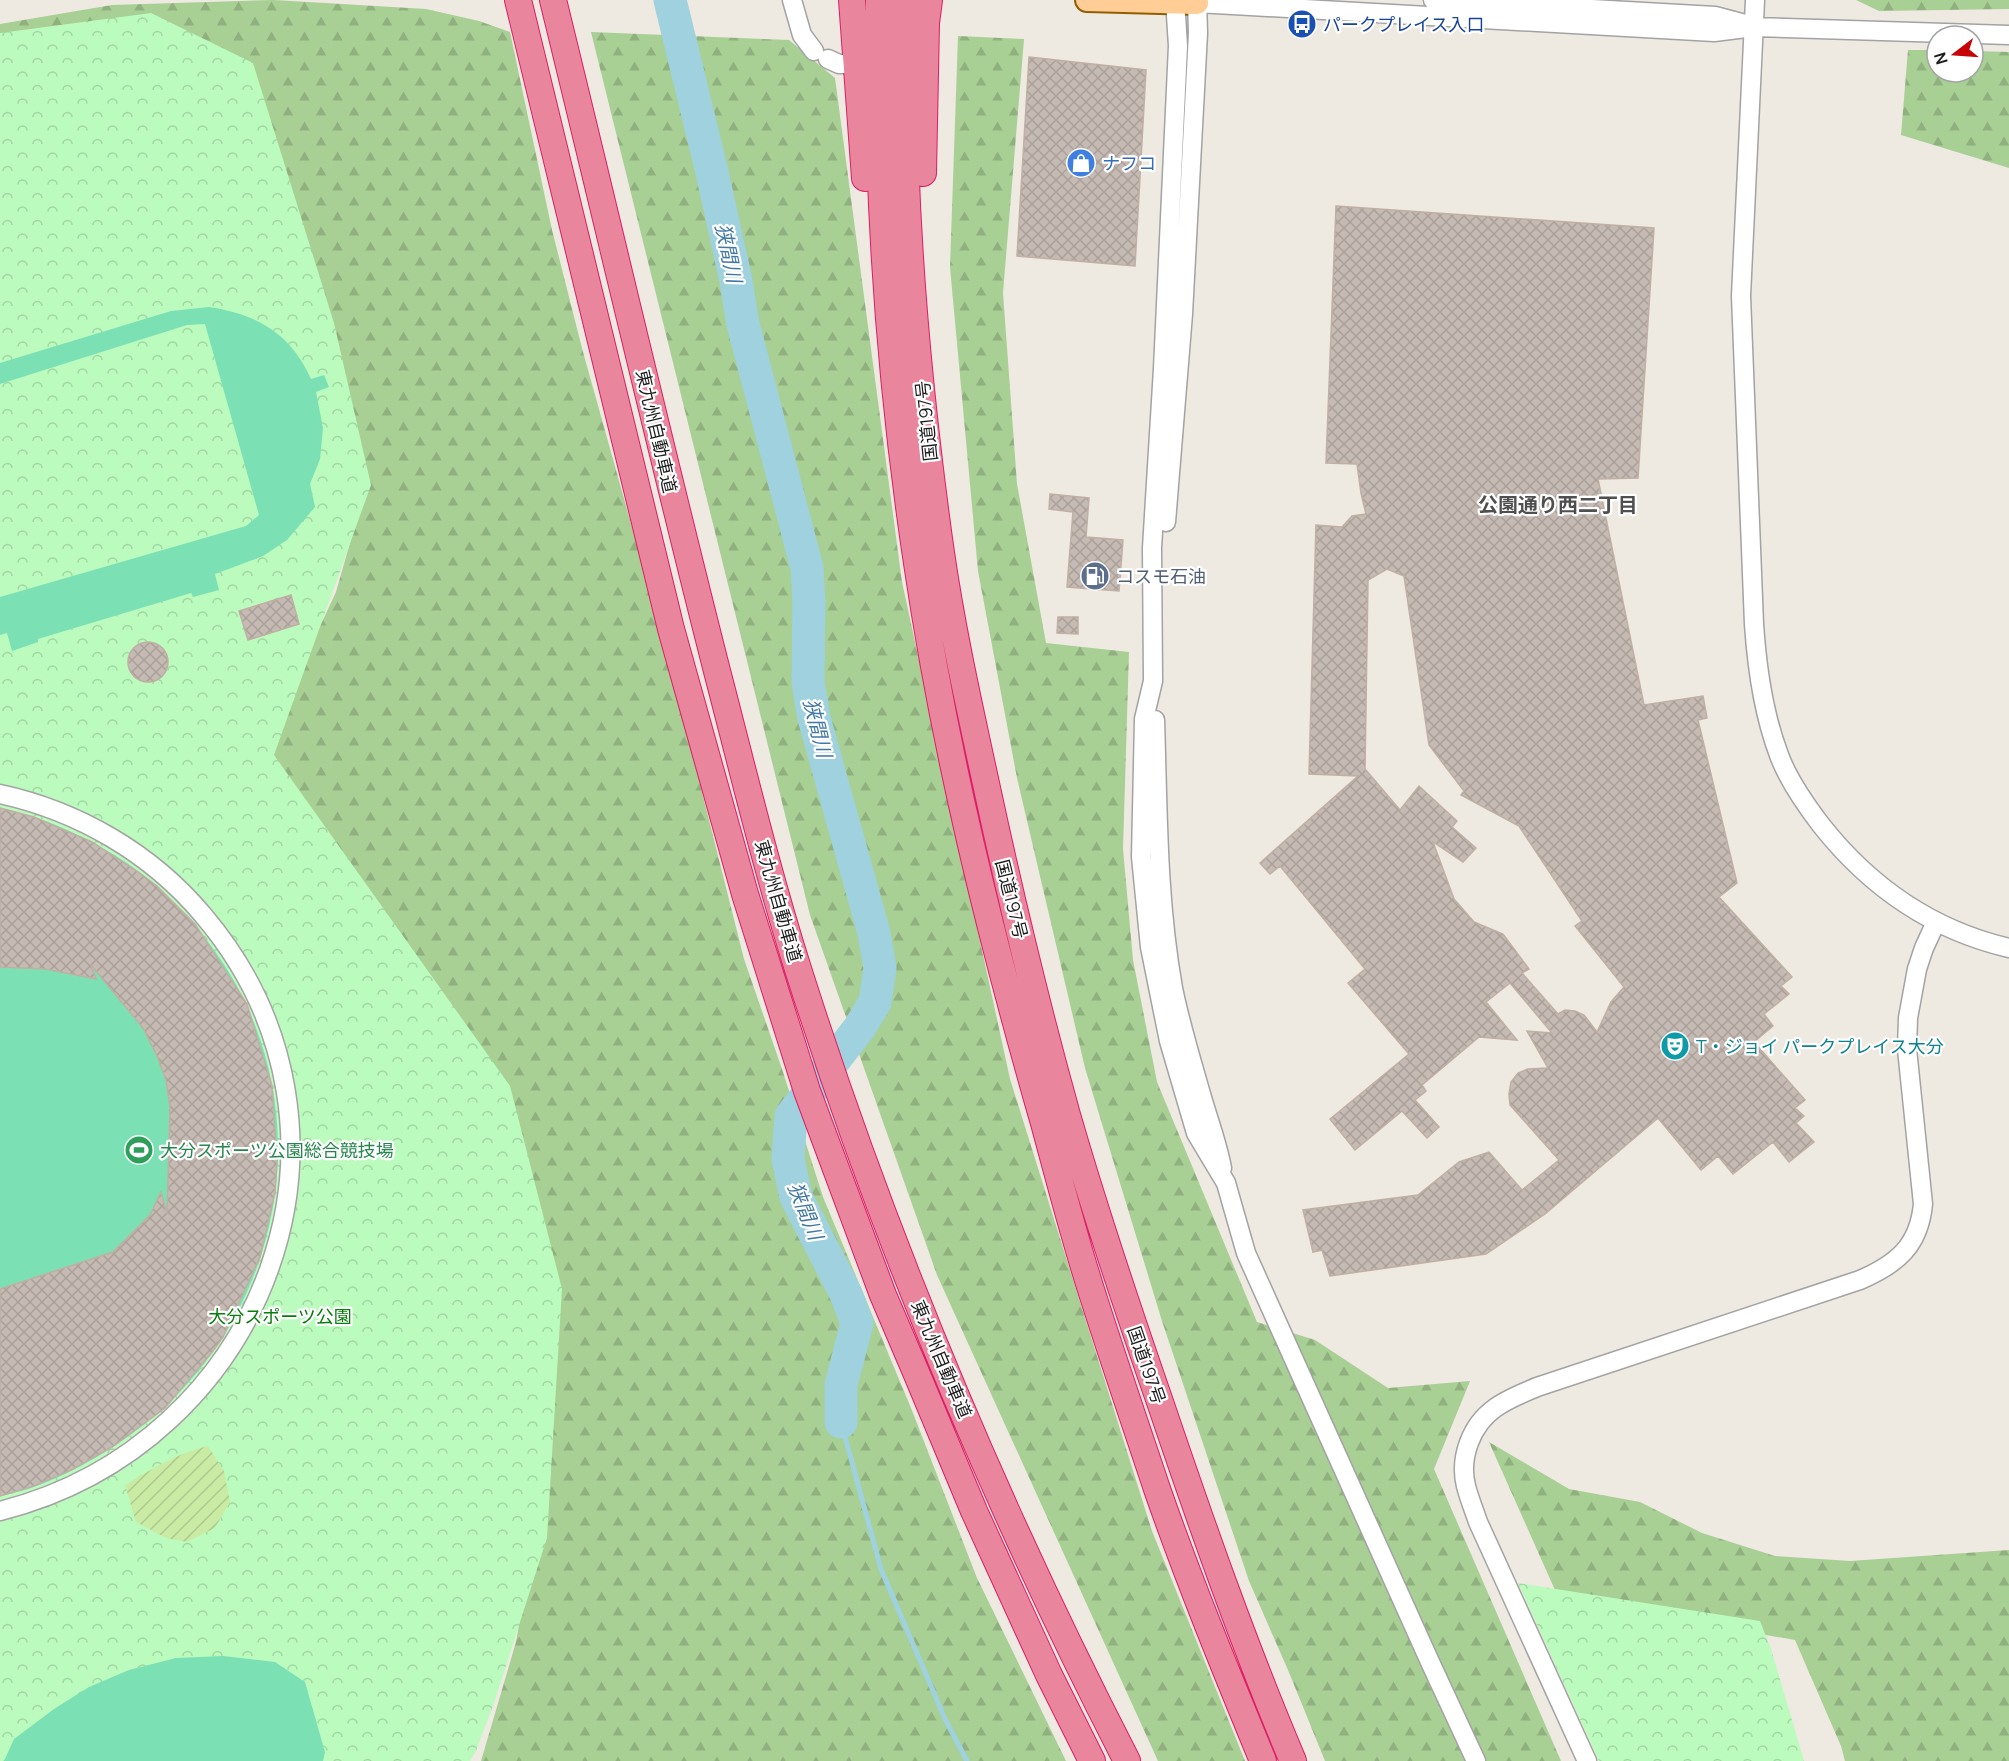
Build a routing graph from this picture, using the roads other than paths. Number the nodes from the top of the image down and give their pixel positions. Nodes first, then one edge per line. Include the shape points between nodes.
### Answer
1 (517, 0) edge
2 (553, 0) edge
3 (792, 0) edge
4 (852, 0) edge
5 (879, 0) edge
6 (904, 0) edge
7 (929, 0) edge
8 (1087, 0) edge
9 (1434, 0) edge
10 (1755, 0) edge
11 (1186, 2) edge
12 (1754, 27) junction
13 (2009, 35) edge
14 (855, 64) junction
15 (888, 320) junction
16 (945, 573) junction
17 (0, 794) edge
18 (1936, 922) junction
19 (2009, 948) edge
20 (0, 1512) edge
21 (1092, 1761) edge
22 (1127, 1761) edge
23 (1263, 1761) edge
24 (1293, 1761) edge
25 (1476, 1761) edge
26 (1587, 1761) edge

1 - 21 highway, 東九州自動車道 via 671,629 720,808 807,1090 883,1295 988,1541
2 - 22 highway, 東九州自動車道 via 682,533 798,968 872,1186 943,1361 1026,1557
3 - 14 street via 802,35 821,55 839,64
4 - 14 highway
5 - 15 highway, 国道197号 via 879,121
6 - 16 highway, 国道197号 via 903,93 914,306
7 - 16 highway via 924,201 944,478
8 - 11 main road
9 - 12 street via 1715,16
10 - 12 street
11 - 12 street via 1714,32
11 - 25 street via 1198,33 1183,314 1153,681 1162,914 1180,1021 1226,1183 1251,1235 1291,1352
12 - 13 street
12 - 18 street via 1741,296 1754,624 1763,699 1779,756 1818,820 1866,875
14 - 15 highway via 866,191
15 - 23 highway, 国道197号 via 917,563 944,716 1021,1044 1093,1295 1159,1494
16 - 24 highway, 国道197号 via 999,845 1068,1117 1121,1292 1249,1654
17 - 20 street via 55,810 112,837 168,878 208,921 237,960 265,1017 284,1076 291,1147 285,1215 272,1261 255,1306 217,1367 183,1406 128,1453 87,1478
18 - 19 street
18 - 26 street via 1917,969 1908,1018 1907,1049 1923,1204 1918,1229 1902,1254 1886,1268 1860,1280 1537,1387 1495,1407 1483,1418 1468,1444 1466,1486 1479,1522

